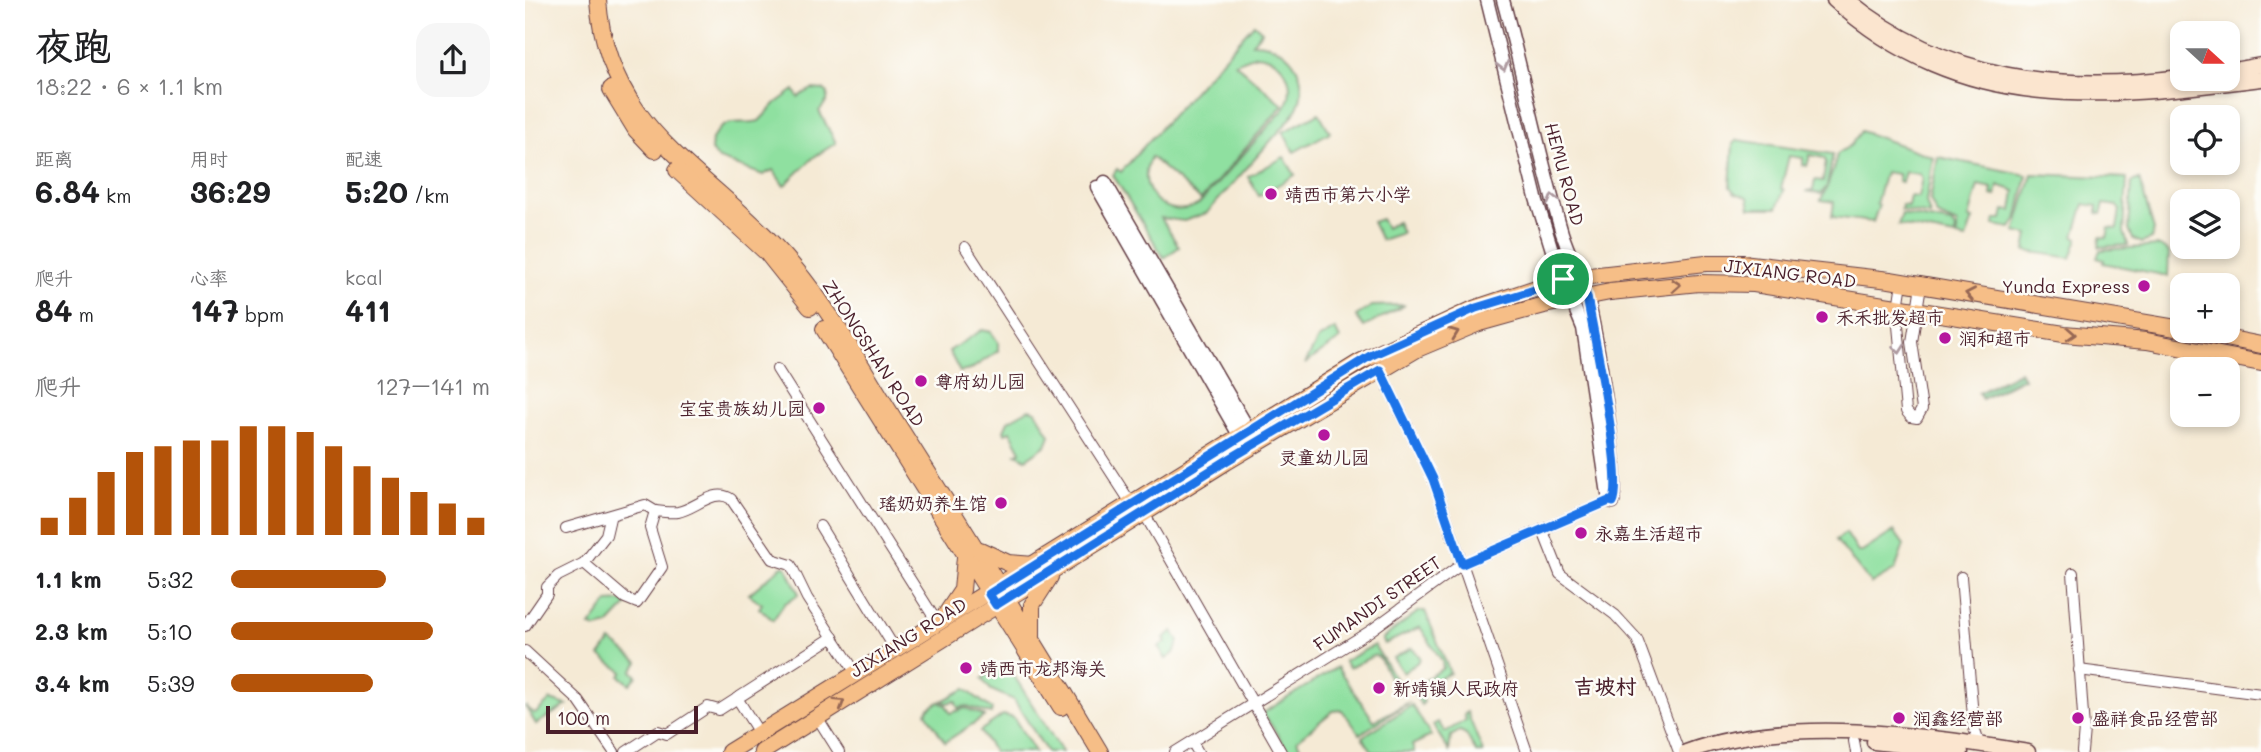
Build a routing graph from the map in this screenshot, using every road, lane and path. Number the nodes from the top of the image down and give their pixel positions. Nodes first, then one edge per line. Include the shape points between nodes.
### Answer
1 (588, 0) edge
2 (599, 0) edge
3 (1487, 0) edge
4 (1503, 0) edge
5 (1834, 0) edge
6 (1849, 0) edge
7 (2261, 65) edge
8 (2240, 69) edge
9 (2170, 78) edge
10 (2261, 79) edge
11 (1101, 184) dead end
12 (965, 247) dead end
13 (1570, 278) junction
14 (1902, 282) junction
15 (1921, 285) junction
16 (1581, 298) junction
17 (1998, 299) junction
18 (1897, 306) junction
19 (1916, 310) junction
20 (1993, 323) junction
21 (2170, 327) edge
22 (2240, 341) edge
23 (2261, 345) edge
24 (2261, 363) edge
25 (1381, 364) junction
26 (776, 369) dead end
27 (1346, 371) junction
28 (1356, 385) junction
29 (1248, 439) junction
30 (1609, 501) joint
31 (1131, 503) junction
32 (655, 511) junction
33 (1145, 515) junction
34 (610, 518) junction
35 (820, 526) dead end
36 (566, 528) dead end
37 (1543, 531) junction
38 (971, 551) junction
39 (584, 563) junction
40 (1037, 564) junction
41 (1462, 564) junction
42 (1061, 565) junction
43 (2073, 573) dead end
44 (1961, 577) dead end
45 (998, 596) junction
46 (939, 621) junction
47 (965, 624) junction
48 (525, 626) edge
49 (833, 637) junction
50 (1027, 642) junction
51 (895, 649) junction
52 (525, 652) edge
53 (2079, 670) junction
54 (856, 673) junction
55 (2261, 694) edge
56 (737, 698) junction
57 (1252, 704) junction
58 (817, 717) junction
59 (1192, 742) junction
60 (1979, 743) junction
61 (764, 747) edge
62 (1855, 747) edge
63 (1929, 750) edge
64 (614, 752) edge
65 (626, 752) edge
66 (729, 752) edge
67 (839, 752) edge
68 (1087, 752) edge
69 (1100, 752) edge
70 (1175, 752) edge
71 (1198, 752) edge
72 (1282, 752) edge
73 (1527, 752) edge
74 (1679, 752) edge
75 (1686, 752) edge
76 (1720, 752) edge
77 (1961, 752) edge
78 (2028, 752) edge
79 (2082, 752) edge

1 - 38 main road, ZHONGSHAN ROAD via 600,68 636,130 787,277
2 - 38 main road, ZHONGSHAN ROAD via 601,34 610,63 639,114 656,138 740,212 800,274
3 -> 13 street, HEMU ROAD via 1536,198
13 -> 4 street, HEMU ROAD
5 - 10 main road via 1881,36 1925,61 1967,78 2017,90 2117,92
6 - 9 main road via 1921,47 2002,75 2060,83
7 - 8 main road
11 - 29 street
12 - 31 street
13 - 14 main road, JIXIANG ROAD via 1653,267 1742,263
13 - 16 street, HEMU ROAD
13 - 25 main road, JIXIANG ROAD via 1476,308
14 - 15 main road, JIXIANG ROAD
14 - 18 street
17 -> 15 main road, JIXIANG ROAD
15 - 19 street
16 -> 18 main road, JIXIANG ROAD via 1648,287 1726,282
25 -> 16 main road, JIXIANG ROAD via 1479,323
16 - 30 street, HEMU ROAD
17 - 20 main road
17 - 21 main road, JIXIANG ROAD
18 - 19 main road, JIXIANG ROAD
18 -> 19 street via 1906,411 1917,418 1922,409 1912,342
19 - 20 main road, JIXIANG ROAD
20 -> 24 main road, JIXIANG ROAD via 2147,341
22 - 23 main road
25 - 27 main road, JIXIANG ROAD
25 - 28 main road, JIXIANG ROAD
25 - 41 street via 1433,479
26 - 46 street
27 - 28 main road
27 - 29 main road, JIXIANG ROAD
28 - 29 main road, JIXIANG ROAD
29 - 31 main road, JIXIANG ROAD
29 - 33 main road, JIXIANG ROAD
30 - 37 street, FUMANDI STREET
31 - 40 main road, JIXIANG ROAD
32 - 34 street via 645,505
32 - 39 street via 650,528 662,567 637,603
32 - 49 street via 681,512 715,496 728,496 772,559 791,565
33 - 42 main road, JIXIANG ROAD
33 - 57 street
34 - 36 street
34 - 39 street via 606,535
35 - 51 street
37 - 41 street, FUMANDI STREET
37 - 74 street via 1560,574 1615,615 1637,639
38 - 40 main road via 1008,563
38 - 45 main road, ZHONGSHAN ROAD
38 - 46 main road via 962,590
39 - 48 street via 548,584 547,594
40 - 45 main road, JIXIANG ROAD
41 - 57 street, FUMANDI STREET via 1370,631
41 - 73 street
42 - 45 main road, JIXIANG ROAD
42 - 50 main road via 1032,605
43 - 53 street
44 - 60 street
45 - 46 main road, JIXIANG ROAD
45 - 47 main road, JIXIANG ROAD
45 - 50 main road, ZHONGSHAN ROAD
46 - 51 main road, JIXIANG ROAD
47 - 50 main road via 995,625
58 -> 47 main road, JIXIANG ROAD
49 - 54 street
49 - 56 street
50 - 68 main road, ZHONGSHAN ROAD
50 - 69 main road, ZHONGSHAN ROAD
51 - 54 main road, JIXIANG ROAD
52 - 64 street via 578,701
53 - 55 street
53 - 79 street
54 - 61 main road, JIXIANG ROAD
56 - 61 street
56 - 65 street via 719,710 708,707 667,734 658,731
57 - 59 street, FUMANDI STREET
57 - 72 street
58 - 61 main road, JIXIANG ROAD
58 - 67 street
59 - 70 street, FUMANDI STREET
59 - 71 street
60 - 75 main road via 1915,735 1801,733
60 - 78 main road
61 - 66 main road, JIXIANG ROAD
62 - 63 main road
62 - 76 main road via 1773,743
63 - 77 main road

